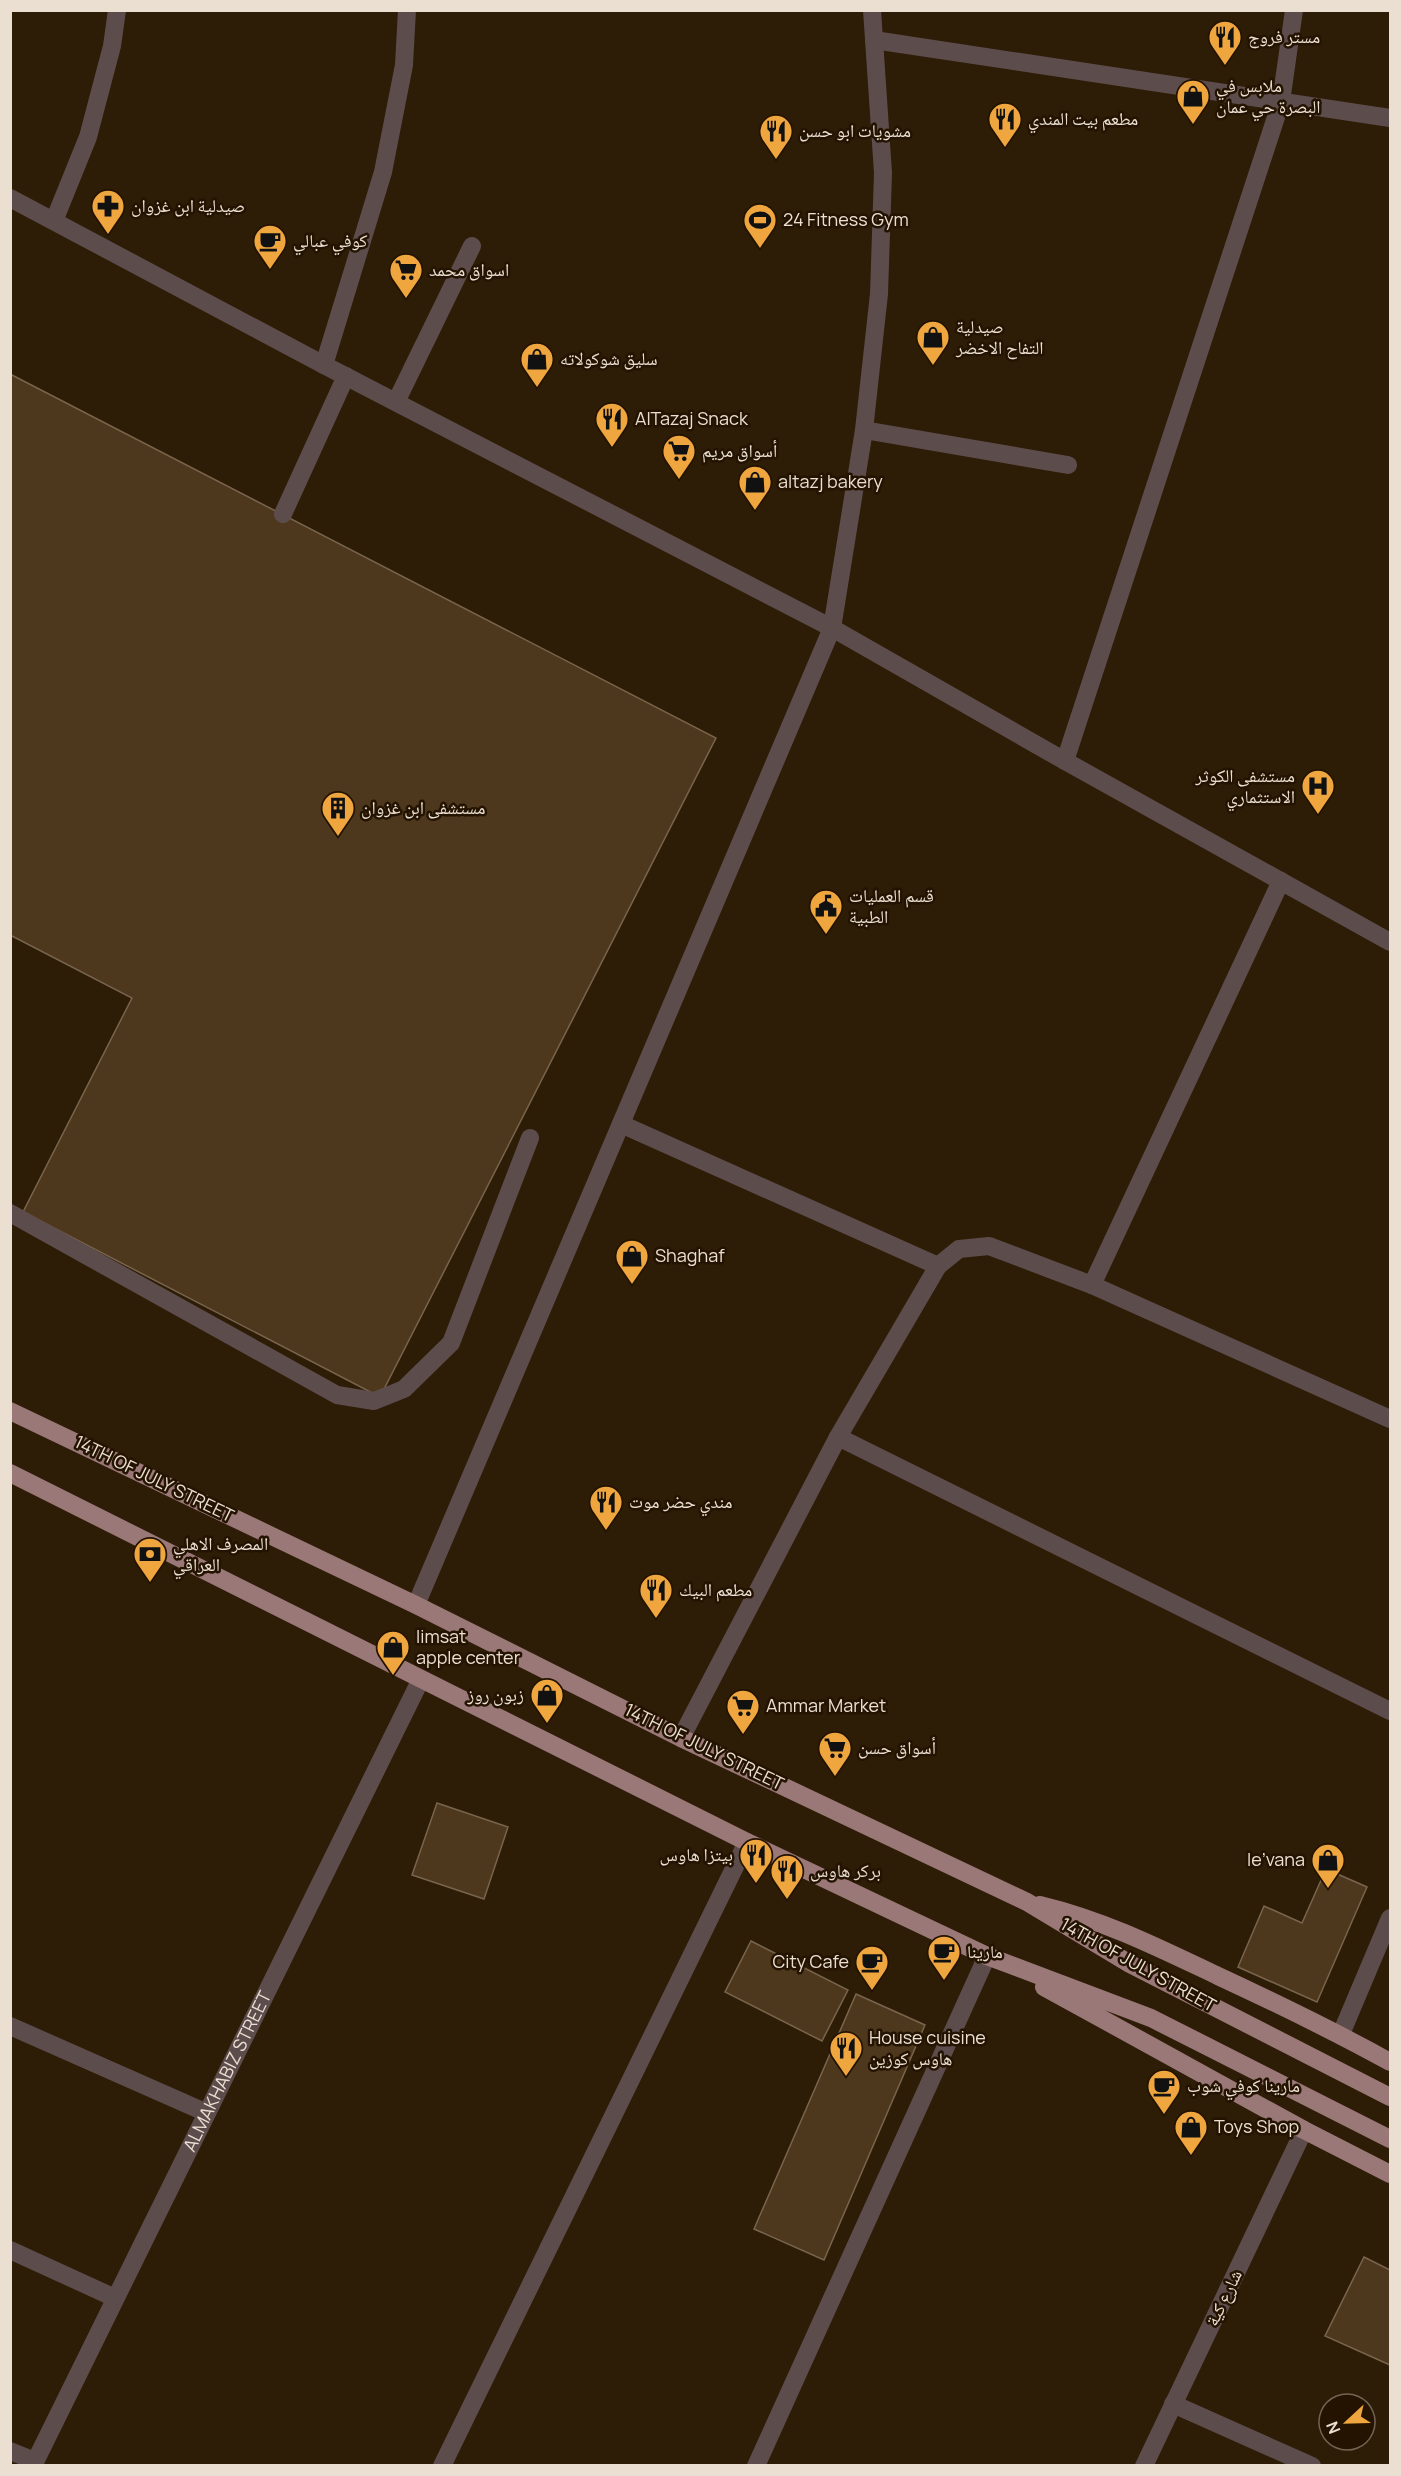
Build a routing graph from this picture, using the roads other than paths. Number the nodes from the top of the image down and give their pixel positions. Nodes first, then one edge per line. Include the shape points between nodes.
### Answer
1 (117, 10) edge
2 (407, 10) edge
3 (872, 10) edge
4 (1294, 10) edge
5 (874, 40) junction
6 (1281, 102) junction
7 (1390, 118) edge
8 (10, 198) edge
9 (54, 222) junction
10 (472, 246) dead end
11 (324, 365) junction
12 (346, 376) junction
13 (396, 402) junction
14 (864, 430) junction
15 (1068, 465) dead end
16 (283, 514) dead end
17 (832, 628) junction
18 (1065, 761) junction
19 (1281, 881) junction
20 (1390, 941) edge
21 (621, 1124) junction
22 (530, 1138) dead end
23 (13, 1221) edge
24 (938, 1266) junction
25 (1092, 1285) junction
26 (10, 1411) edge
27 (1390, 1419) edge
28 (838, 1437) junction
29 (10, 1473) edge
30 (416, 1605) junction
31 (421, 1679) junction
32 (1390, 1711) edge
33 (681, 1738) junction
34 (747, 1842) junction
35 (1027, 1902) junction
36 (1390, 1918) edge
37 (987, 1956) junction
38 (10, 2026) edge
39 (1341, 2034) junction
40 (1390, 2062) edge
41 (1390, 2097) edge
42 (207, 2113) junction
43 (1304, 2130) junction
44 (1390, 2139) edge
45 (1390, 2174) edge
46 (10, 2250) edge
47 (115, 2298) junction
48 (1173, 2404) junction
49 (10, 2451) edge
50 (34, 2463) edge
51 (442, 2466) edge
52 (756, 2466) edge
53 (1144, 2466) edge
54 (1312, 2466) edge

1 - 9 street via 112,46 88,137
2 - 11 street via 404,65 384,172
3 - 5 street
4 - 6 street
5 - 6 street
5 - 14 street via 883,173 879,294
6 - 7 street
6 - 18 street
8 - 9 street
9 - 11 street
10 - 13 street
11 - 12 street
12 - 13 street
12 - 16 street
13 - 17 street
14 - 15 street
14 - 17 street
17 - 18 street
17 - 21 street
18 - 19 street
19 - 20 street
19 - 25 street
21 - 24 street
21 - 30 street
22 - 23 street via 451,1343 404,1389 374,1401 337,1395
24 - 25 street via 959,1249 989,1246
24 - 28 street
25 - 27 street
26 - 30 main road, 14TH OF JULY STREET
28 - 32 street
28 - 33 street
29 - 31 main road
30 - 33 main road, 14TH OF JULY STREET
31 - 34 main road
31 - 42 street, ALMAKHABIZ STREET
33 - 35 main road, 14TH OF JULY STREET
34 - 37 main road
34 - 51 street
35 - 39 main road via 1067,1911 1144,1940
35 - 41 main road, 14TH OF JULY STREET via 1165,1982
36 - 39 street
37 - 43 main road
37 - 44 main road via 1152,2018
37 - 52 street
38 - 42 street
39 - 40 main road
42 - 47 street, ALMAKHABIZ STREET
43 - 45 main road
43 - 48 street, شارع كية
46 - 47 street
47 - 50 street, ALMAKHABIZ STREET
48 - 53 street, شارع كية
48 - 54 street
49 - 50 street

